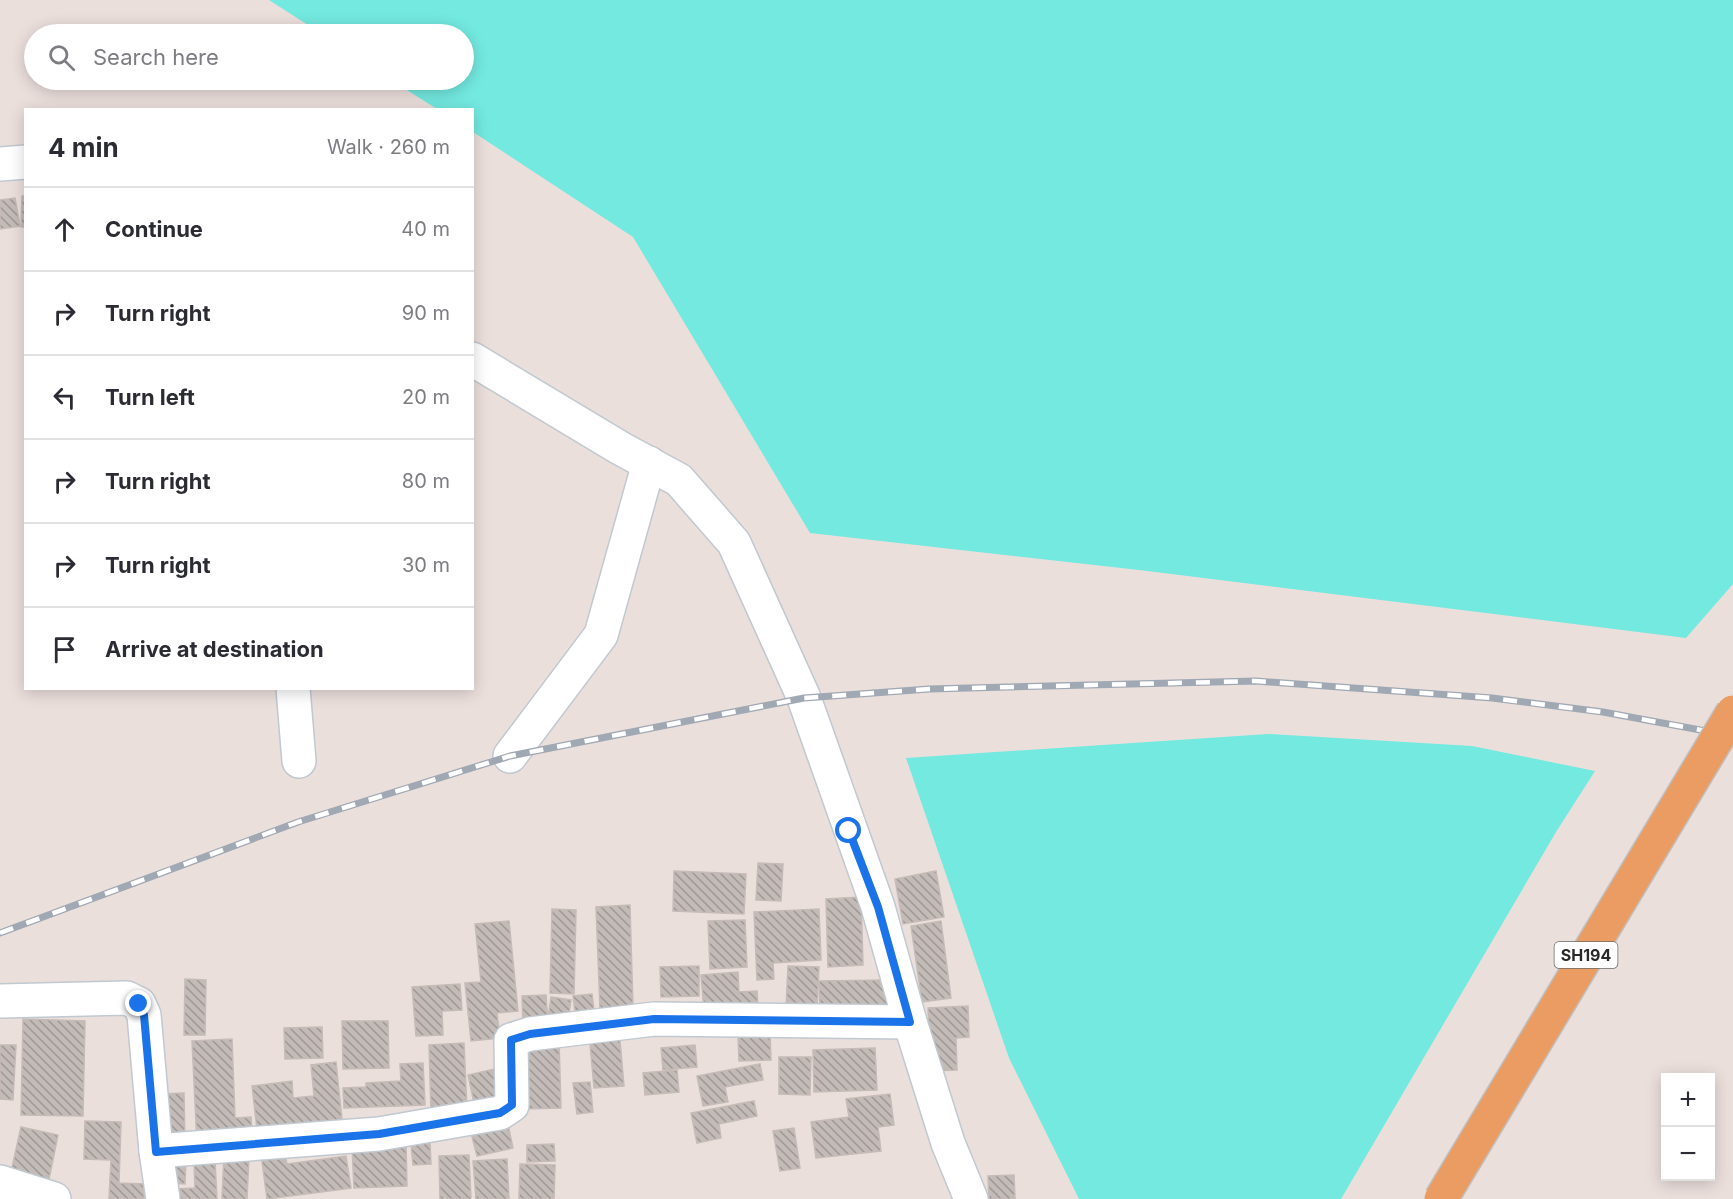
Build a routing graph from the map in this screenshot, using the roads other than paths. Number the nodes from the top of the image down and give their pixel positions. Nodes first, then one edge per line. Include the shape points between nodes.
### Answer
1 (24, 162) edge
2 (0, 164) edge
3 (474, 360) edge
4 (649, 464) junction
5 (293, 690) edge
6 (1733, 712) edge
7 (510, 756) dead end
8 (299, 761) dead end
9 (0, 1001) edge
10 (910, 1022) junction
11 (156, 1152) junction
12 (0, 1182) edge
13 (54, 1199) edge
14 (163, 1199) edge
15 (972, 1199) edge
16 (1440, 1199) edge

1 - 2 street
3 - 4 street
4 - 7 street via 601,635
4 - 10 street via 680,480 734,543 804,698 878,907
5 - 8 street
6 - 16 main road, SH194, bridge
9 - 11 street via 127,999 139,1004 144,1015
10 - 11 street via 654,1019 530,1034 511,1040 514,1095 512,1105 500,1113 379,1134
10 - 15 street via 948,1143
11 - 14 street
12 - 13 street

